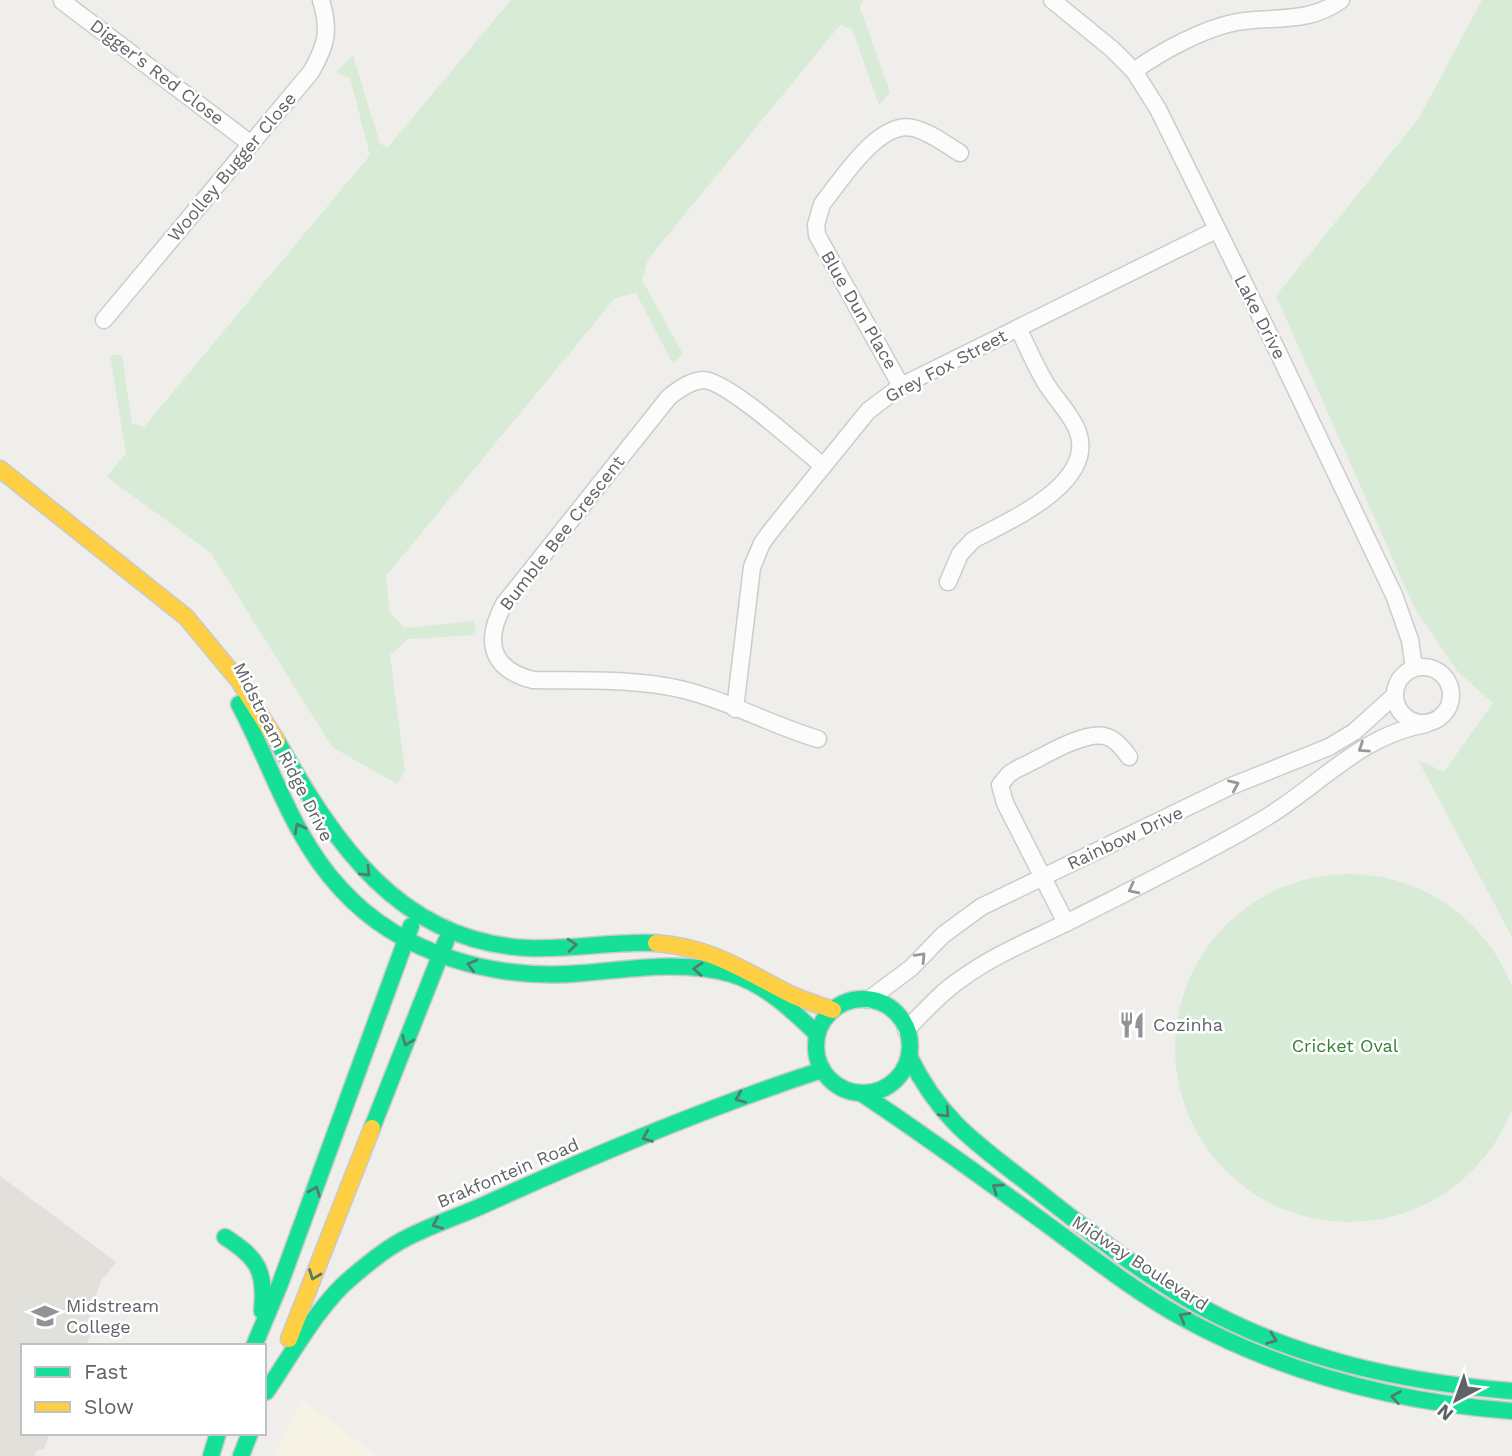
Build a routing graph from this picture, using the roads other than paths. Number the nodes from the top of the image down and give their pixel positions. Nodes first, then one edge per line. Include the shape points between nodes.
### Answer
1 (321, 0) edge
2 (1052, 0) edge
3 (1340, 0) edge
4 (62, 1) edge
5 (1134, 71) junction
6 (251, 144) junction
7 (960, 153) dead end
8 (1216, 230) junction
9 (104, 320) dead end
10 (1018, 328) junction
11 (901, 386) junction
12 (823, 466) junction
13 (0, 469) edge
14 (948, 582) dead end
15 (186, 617) junction
16 (1414, 668) junction
17 (1394, 696) junction
18 (735, 709) junction
19 (1426, 724) junction
20 (818, 739) dead end
21 (1129, 757) dead end
22 (1043, 877) junction
23 (416, 914) junction
24 (1066, 923) junction
25 (449, 931) junction
26 (405, 939) junction
27 (441, 955) junction
28 (868, 1000) junction
29 (833, 1010) junction
30 (906, 1030) junction
31 (817, 1034) junction
32 (909, 1056) junction
33 (822, 1070) junction
34 (861, 1093) junction
35 (341, 1207) junction
36 (225, 1237) dead end
37 (288, 1263) junction
38 (291, 1335) junction
39 (257, 1340) edge
40 (1512, 1391) edge
41 (266, 1393) edge
42 (266, 1393) edge
43 (1512, 1411) edge
44 (218, 1435) edge
45 (249, 1435) edge
46 (211, 1456) edge
47 (241, 1456) edge

1 - 6 street, Woolley Bugger Close via 327,29 321,55
2 - 5 street, Lake Drive
3 - 5 street via 1317,14 1218,28
4 - 6 street, Digger's Red Close
5 - 8 street, Lake Drive via 1158,109
6 - 9 street, Woolley Bugger Close
7 - 11 street, Blue Dun Place via 923,131 900,127 887,132 869,146 818,215 817,235 824,251
8 - 10 street, Grey Fox Street
8 - 16 street, Lake Drive via 1394,596 1410,640
10 - 11 street, Grey Fox Street
10 - 14 street via 1045,382 1077,429 1079,451 1069,473 1049,497 964,547
11 - 12 street, Grey Fox Street via 868,411
12 - 18 street, Grey Fox Street via 762,542 751,567
12 - 18 street, Bumble Bee Crescent via 724,388 713,382 692,383 669,397 504,604 493,627 494,651 502,664 520,677 656,685
13 - 15 street, Midstream Ridge Drive
15 -> 23 street, Midstream Ridge Drive via 241,684 334,836 382,888
26 -> 15 street, Midstream Ridge Drive via 366,912 321,865 299,830 242,710
16 - 17 street via 1399,679
16 - 19 street via 1433,669 1451,690 1448,708
17 - 19 street via 1408,719
22 -> 17 street, Rainbow Drive via 1229,787 1329,747 1354,732
18 - 20 street, Bumble Bee Crescent
19 -> 24 street via 1367,744 1262,820
21 - 22 street via 1104,736 1085,737 1004,779 1001,793
22 - 24 street
28 -> 22 street, Rainbow Drive via 912,968 964,918
23 - 25 street, Midstream Ridge Drive
23 - 26 street
24 - 30 street via 960,979
25 - 27 street, Brakfontein Road
25 -> 29 street, Midstream Ridge Drive via 528,948 640,942 694,948
26 - 27 street, Midstream Ridge Drive
37 -> 26 street
31 -> 27 street, Midstream Ridge Drive via 762,988 714,970 664,967 517,974
27 -> 35 street, Brakfontein Road
28 - 29 street via 853,1000
28 - 30 street via 891,1009
29 - 31 street
30 - 32 street, Midway Boulevard
31 - 33 street
32 - 34 street via 892,1083
32 -> 40 street, Midway Boulevard via 938,1105 986,1150 1115,1249 1211,1311 1268,1337 1373,1373
33 - 34 street, Midway Boulevard via 839,1087
33 -> 41 street, Brakfontein Road via 743,1096 394,1245 349,1279 321,1310
43 -> 34 street, Midway Boulevard via 1381,1394 1259,1356 1182,1317 1126,1281
35 - 37 street via 305,1259
35 -> 38 street, Brakfontein Road
36 - 39 street via 247,1250 260,1269 264,1297
37 - 38 street via 293,1296
37 - 39 street
38 - 42 street, Brakfontein Road
44 - 46 street
45 - 47 street

